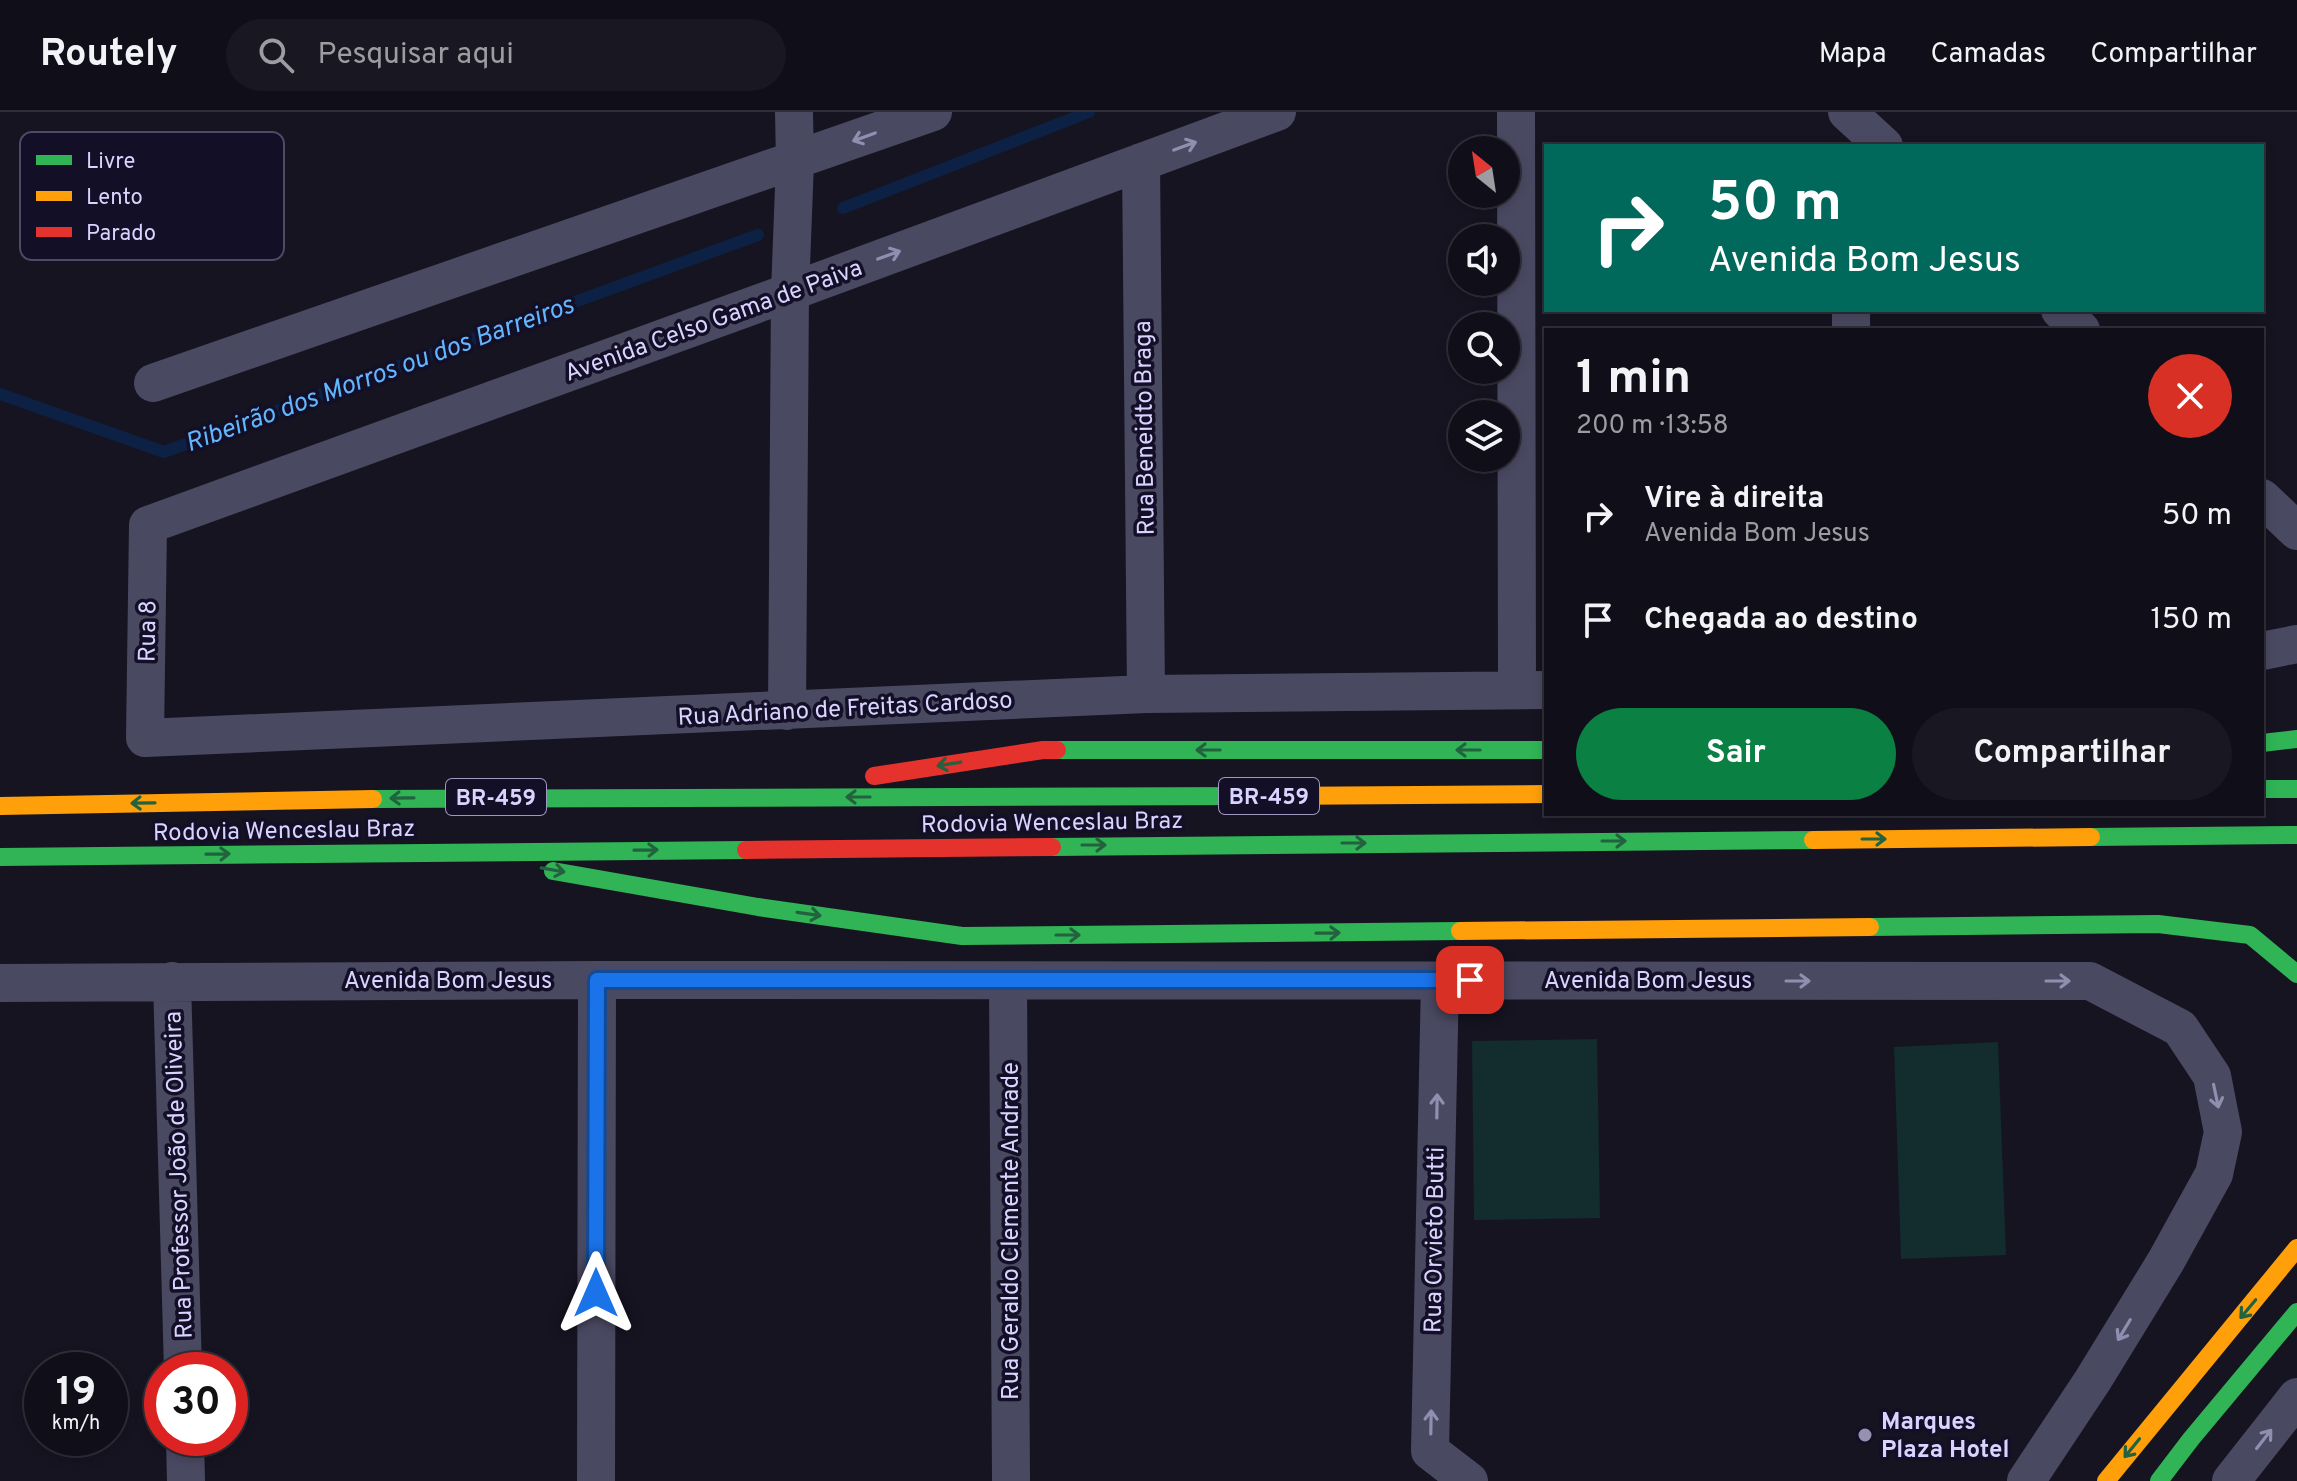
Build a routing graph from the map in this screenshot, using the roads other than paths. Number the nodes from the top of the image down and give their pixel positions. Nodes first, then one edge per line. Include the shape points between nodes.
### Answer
1 (794, 112) edge
2 (933, 112) edge
3 (1277, 112) edge
4 (1516, 112) edge
5 (1847, 112) edge
6 (1848, 144) edge
7 (1882, 144) edge
8 (795, 162) junction
9 (1141, 162) junction
10 (790, 292) junction
11 (2062, 312) edge
12 (2079, 328) edge
13 (153, 383) dead end
14 (2264, 500) edge
15 (148, 525) joint
16 (2297, 531) edge
17 (2297, 644) edge
18 (2264, 651) edge
19 (1532, 690) edge
20 (1146, 694) junction
21 (787, 711) junction
22 (145, 738) joint
23 (2297, 739) edge
24 (2264, 743) edge
25 (1544, 750) edge
26 (2264, 789) edge
27 (2297, 789) edge
28 (1544, 794) edge
29 (448, 797) junction
30 (0, 806) edge
31 (2297, 835) edge
32 (449, 852) junction
33 (0, 857) edge
34 (2297, 974) edge
35 (597, 980) junction
36 (1440, 980) junction
37 (172, 981) junction
38 (1008, 981) junction
39 (0, 983) edge
40 (2297, 1248) edge
41 (2297, 1312) edge
42 (182, 1352) edge
43 (2297, 1397) edge
44 (185, 1456) edge
45 (186, 1481) edge
46 (596, 1481) edge
47 (1011, 1481) edge
48 (1469, 1481) edge
49 (2026, 1481) edge
50 (2106, 1481) edge
51 (2159, 1481) edge
52 (2231, 1481) edge

1 - 8 street
2 -> 8 street
9 -> 3 street, Avenida Celso Gama de Paiva
4 - 19 street
5 - 6 street
5 - 7 street
8 - 10 street
8 - 13 street
10 -> 9 street, Avenida Celso Gama de Paiva
9 - 20 street, Rua Beneidto Braga
10 - 15 street, Avenida Celso Gama de Paiva
10 - 21 street
11 - 12 street
14 - 16 street
15 - 22 street, Rua 8
17 - 18 street
19 - 20 street, Rua Adriano de Freitas Cardoso
20 - 21 street, Rua Adriano de Freitas Cardoso
21 - 22 street, Rua Adriano de Freitas Cardoso
23 - 24 main road
25 -> 29 main road via 1043,750 809,786
26 - 27 main road
28 -> 29 main road, Rodovia Wenceslau Braz / BR-459
29 -> 30 main road, Rodovia Wenceslau Braz / BR-459
32 -> 31 main road, Rodovia Wenceslau Braz / BR-459
33 -> 32 main road, Rodovia Wenceslau Braz / BR-459
32 -> 34 main road via 758,907 962,936 2158,924 2250,935
35 - 37 street, Avenida Bom Jesus
35 - 38 street, Avenida Bom Jesus
35 - 46 street
36 - 38 street, Avenida Bom Jesus
48 -> 36 street, Rua Orvieto Butti via 1430,1451
36 -> 49 street, Avenida Bom Jesus via 2090,981 2180,1028 2212,1076 2223,1132 2214,1174 2108,1357
37 - 39 street, Avenida Bom Jesus
37 - 42 street, Rua Professor João de Oliveira
38 - 47 street, Rua Geraldo Clemente Andrade
40 -> 50 main road
41 - 51 main road
52 -> 43 street
44 - 45 street

